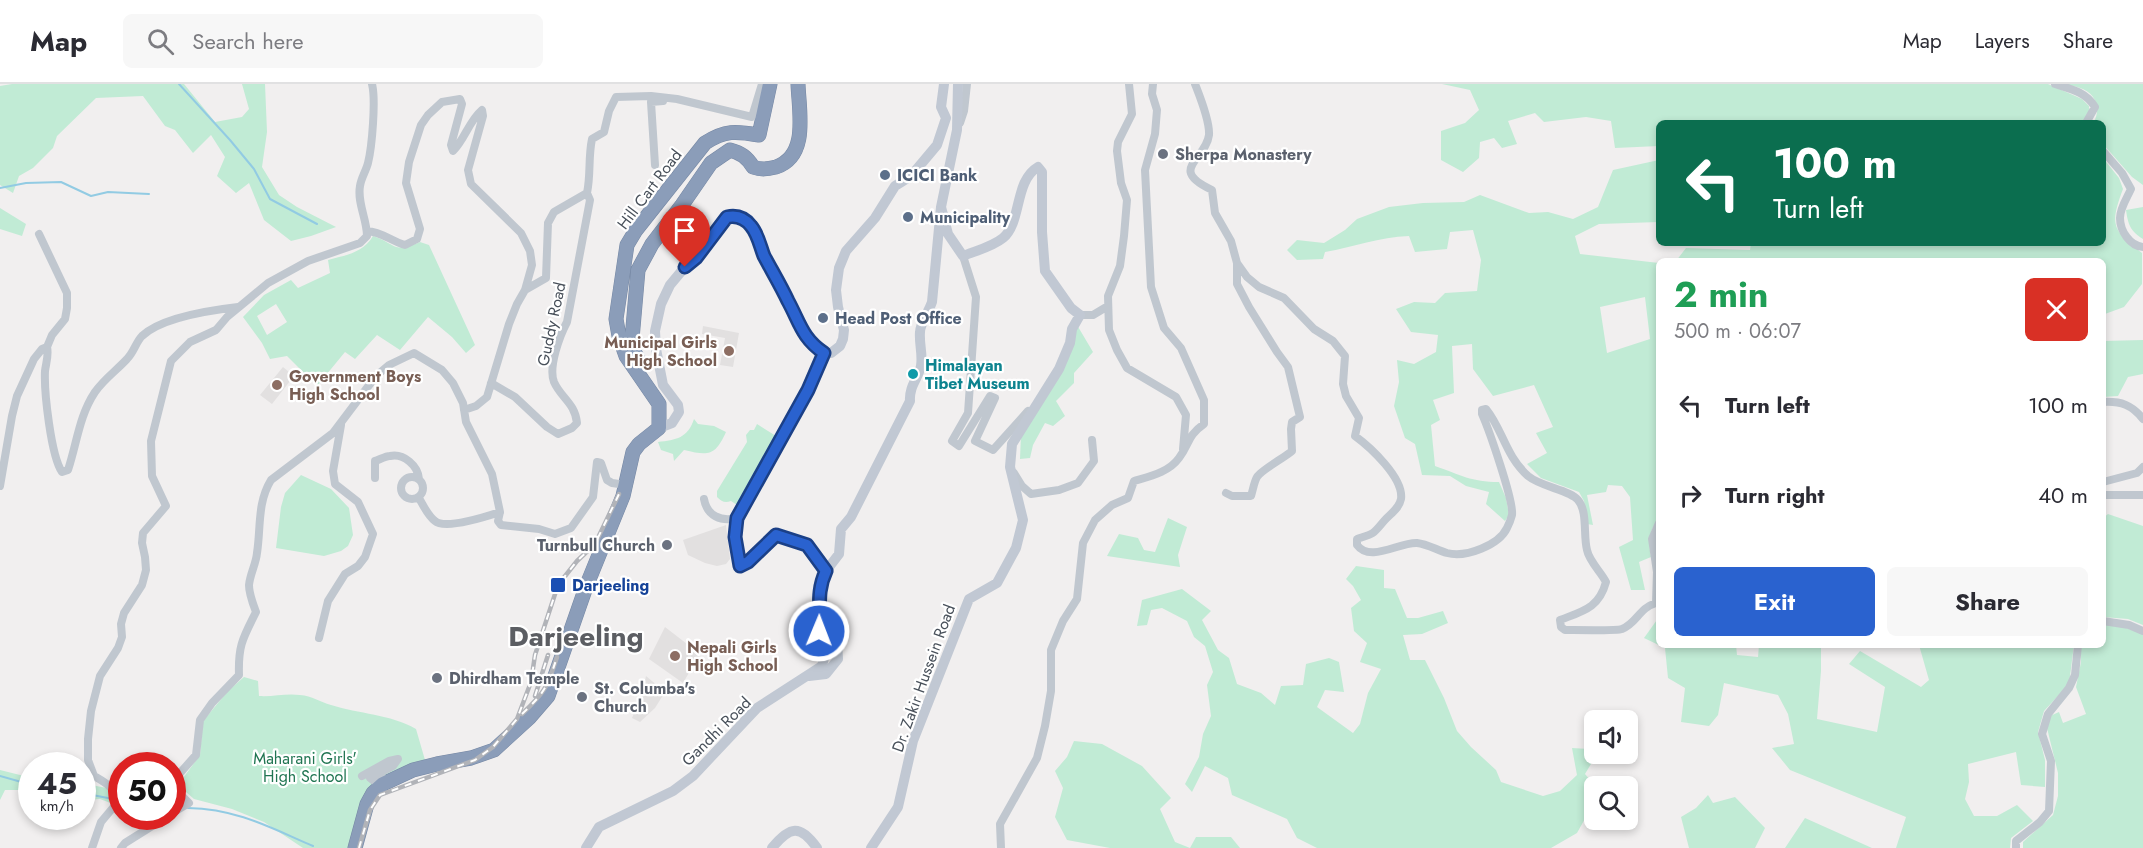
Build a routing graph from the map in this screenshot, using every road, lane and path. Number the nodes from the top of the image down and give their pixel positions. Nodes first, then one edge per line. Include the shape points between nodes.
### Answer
1 (372, 84) edge
2 (762, 84) edge
3 (770, 84) edge
4 (798, 84) edge
5 (944, 84) edge
6 (958, 84) edge
7 (968, 84) edge
8 (1129, 84) edge
9 (1153, 84) edge
10 (1195, 84) edge
11 (2055, 84) edge
12 (677, 99) junction
13 (2088, 120) edge
14 (957, 130) junction
15 (2106, 154) edge
16 (656, 165) dead end
17 (587, 193) junction
18 (941, 207) junction
19 (367, 231) junction
20 (39, 234) dead end
21 (2143, 247) edge
22 (963, 256) junction
23 (1237, 263) junction
24 (525, 290) junction
25 (240, 306) junction
26 (1108, 306) junction
27 (1080, 315) junction
28 (47, 348) junction
29 (824, 353) junction
30 (491, 383) junction
31 (1043, 394) junction
32 (656, 399) junction
33 (2106, 402) edge
34 (463, 407) junction
35 (2143, 419) edge
36 (341, 423) junction
37 (659, 428) junction
38 (1092, 440) dead end
39 (1183, 452) junction
40 (1010, 466) junction
41 (2143, 468) edge
42 (375, 478) dead end
43 (419, 479) junction
44 (2106, 481) edge
45 (0, 486) edge
46 (626, 486) junction
47 (1226, 493) dead end
48 (2106, 495) edge
49 (2143, 495) edge
50 (419, 498) junction
51 (704, 499) dead end
52 (500, 512) junction
53 (737, 518) junction
54 (1656, 530) edge
55 (1656, 565) edge
56 (826, 571) junction
57 (1656, 603) edge
58 (2106, 621) edge
59 (2143, 631) edge
60 (319, 638) dead end
61 (2078, 648) edge
62 (437, 764) junction
63 (186, 768) edge
64 (362, 776) dead end
65 (146, 830) edge
66 (92, 848) edge
67 (121, 848) edge
68 (355, 848) edge
69 (586, 848) edge
70 (772, 848) edge
71 (817, 848) edge
72 (871, 848) edge
73 (1001, 848) edge
74 (2016, 848) edge

1 - 19 street via 371,139 360,185
2 - 12 street via 752,117
3 - 32 highway, Hill Cart Road via 759,135 730,132 705,143 627,245 616,319 619,336 626,356
4 - 32 highway via 800,130 793,157 761,170 738,152 730,150 718,156 652,244 638,270 633,349 656,387
5 - 29 street via 941,107 946,118 937,145 911,176 895,186 876,218 846,251 836,290 843,339 831,353
6 - 14 street, Gandhi Road
7 - 14 street
8 - 26 street via 1132,114 1117,151 1120,183 1127,200 1124,236
9 - 39 street via 1155,134 1145,170 1151,287 1164,328 1181,348 1204,400 1204,424 1193,432
10 - 23 street via 1209,133 1206,144 1193,160 1192,176 1212,190 1215,213
11 - 13 street via 2084,94 2091,101 2095,107
12 - 16 street via 651,102
12 - 17 street via 616,97 603,132 592,139
14 - 18 street, Gandhi Road
15 - 21 street via 2131,189 2120,217 2122,227 2127,239
17 - 24 street via 554,212 548,223 546,278
17 - 30 street, Guddy Road via 590,200 567,322 560,335 553,371 554,381 576,413 577,423 558,434 515,397
18 - 22 street via 948,234
18 - 56 street, Gandhi Road via 932,302 921,324 919,374 909,390 910,401 851,517 841,529 839,554
19 - 24 street via 376,231 405,245 417,239 420,229 406,183 409,162 428,115 441,102 460,99 453,151 482,110 468,170 471,184 521,233 532,265
19 - 25 street via 360,243 308,261 268,283
20 - 28 street via 67,292 65,319 52,334
22 - 27 street via 1004,238 1016,216 1022,188 1038,167 1042,172 1045,271
22 - 31 street via 976,297 968,413 952,441 959,446 990,396 995,398 975,441 993,450
23 - 47 street via 1237,284 1288,367 1300,417 1290,429 1292,451 1257,476 1251,495
23 - 57 street via 1259,287 1284,298 1314,329 1333,340 1345,356 1343,384 1359,418 1354,436 1386,466 1401,497 1376,532 1358,539 1360,550 1384,551 1419,543 1450,554 1466,553 1502,537 1512,514 1482,414 1486,409 1507,450 1528,475 1538,483 1576,497 1581,504 1587,552 1606,582 1604,593 1596,602 1582,613 1560,620 1561,627 1621,630 1647,606
24 - 30 street via 508,324
25 - 28 street via 181,318 142,336 130,357 96,390 79,425 68,470 62,472 52,438 45,372
25 - 66 street via 216,330 190,342 171,361 156,412 150,463 166,506 143,533 146,570 142,585 124,613 122,637 100,676 91,711 88,760 94,776 116,794 117,803 101,822
26 - 27 street via 1093,315
26 - 39 street via 1109,330 1127,368 1176,397 1186,415
27 - 31 street, Dr. Zakir Hussein Road via 1059,369
28 - 45 street via 34,359 17,396
29 - 37 street via 804,335 752,227 741,218 727,217 696,258 669,285 661,304 656,349 663,385 679,408 674,421
29 - 53 street via 808,390
30 - 34 street via 487,397 476,406
31 - 40 street, Dr. Zakir Hussein Road via 1012,444
32 - 37 highway
33 - 35 street via 2131,406
34 - 36 street via 453,383 442,370 414,353 376,376
34 - 52 street via 466,422 492,474
36 - 60 street via 333,471 335,484 358,502 373,534 365,557 345,574 327,601
36 - 63 street via 271,480 266,489 249,584 256,612 241,641 239,675 200,720 196,754
37 - 46 highway via 633,452
38 - 40 street via 1094,461 1078,483 1059,490 1031,494
39 - 73 street via 1164,471 1134,481 1128,498 1112,505 1095,520 1083,543 1077,599 1051,650 1051,691 1045,726 1036,758 1000,824
40 - 72 street, Dr. Zakir Hussein Road via 1023,520 1016,548 997,583 969,599 913,741 898,807
41 - 44 street
42 - 43 street via 375,461 390,455 411,463
43 - 50 street via 423,492
43 - 50 street via 412,477 401,484 405,497
46 - 52 street via 607,480 601,463 597,462 593,497 571,528 555,534 501,525
46 - 62 highway via 548,696 494,750
48 - 49 street
50 - 52 street via 440,524
51 - 53 street via 716,517
53 - 56 street via 735,537 740,566 776,535 807,545
54 - 55 street via 1652,539
56 - 69 street, Gandhi Road via 819,594 819,631 826,650 822,666 757,708 693,776 673,791 599,827
58 - 59 street
61 - 74 street via 2069,688 2048,714 2042,734 2051,761 2049,811 2016,841
62 - 64 street via 413,767 375,782 370,778 393,766 398,759 395,758
62 - 68 highway via 383,784 374,793 367,804
65 - 67 street
70 - 71 street via 783,834 795,830 806,833

